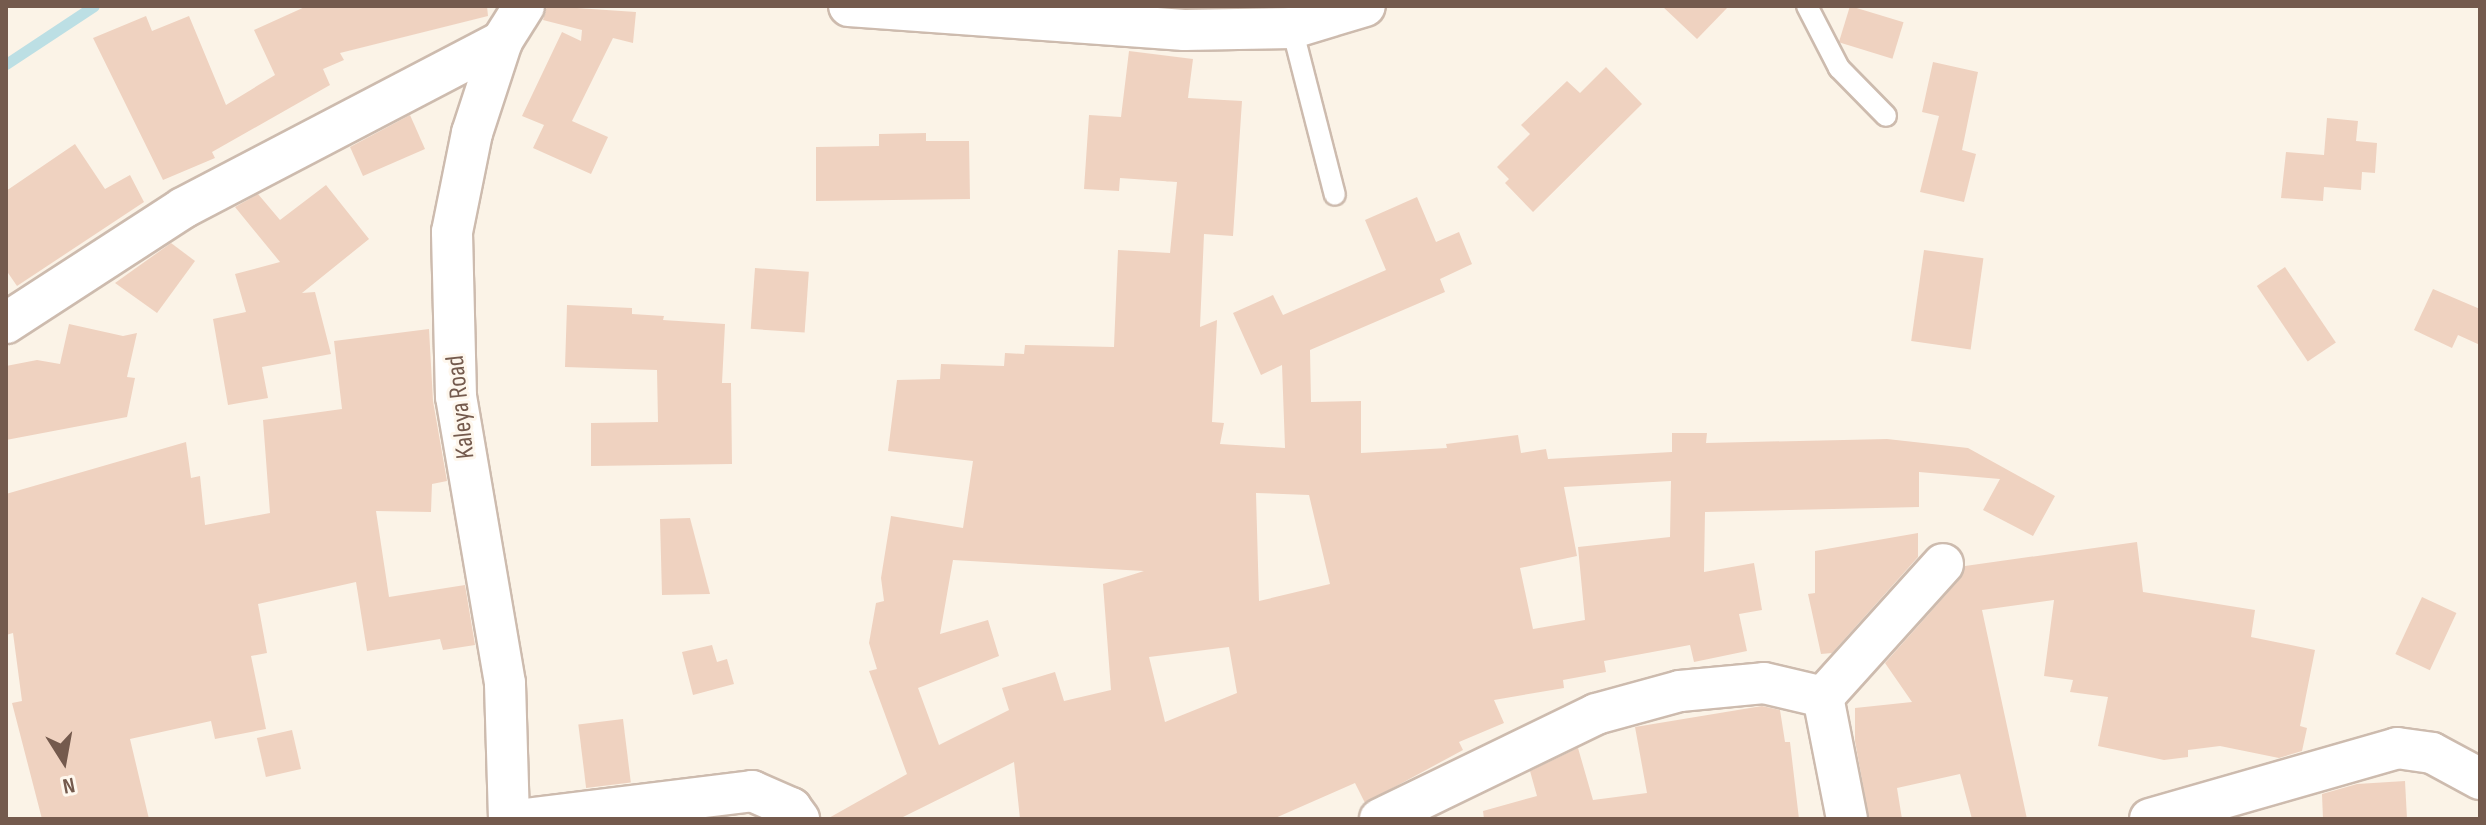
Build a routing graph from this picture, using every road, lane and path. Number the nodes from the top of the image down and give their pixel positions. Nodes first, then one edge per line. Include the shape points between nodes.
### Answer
1 (524, 6) edge
2 (849, 6) edge
3 (1365, 6) edge
4 (1807, 6) edge
5 (1292, 28) junction
6 (502, 41) junction
7 (1886, 116) dead end
8 (1335, 195) dead end
9 (6, 323) edge
10 (1943, 564) dead end
11 (1823, 697) junction
12 (2480, 779) edge
13 (509, 819) edge
14 (525, 819) edge
15 (799, 819) edge
16 (1380, 819) edge
17 (1847, 819) edge
18 (2150, 819) edge

1 - 6 street, Kaleya Road
2 - 5 street via 1184,30
3 - 5 street
4 - 7 lane via 1839,68
5 - 8 lane
6 - 9 street via 183,208
6 - 13 street, Kaleya Road via 472,133 452,232 456,397 505,683
10 - 11 street
11 - 16 street via 1764,683 1680,691 1596,714
11 - 17 street
12 - 18 street via 2432,753 2397,748
14 - 15 street via 752,791 791,808

